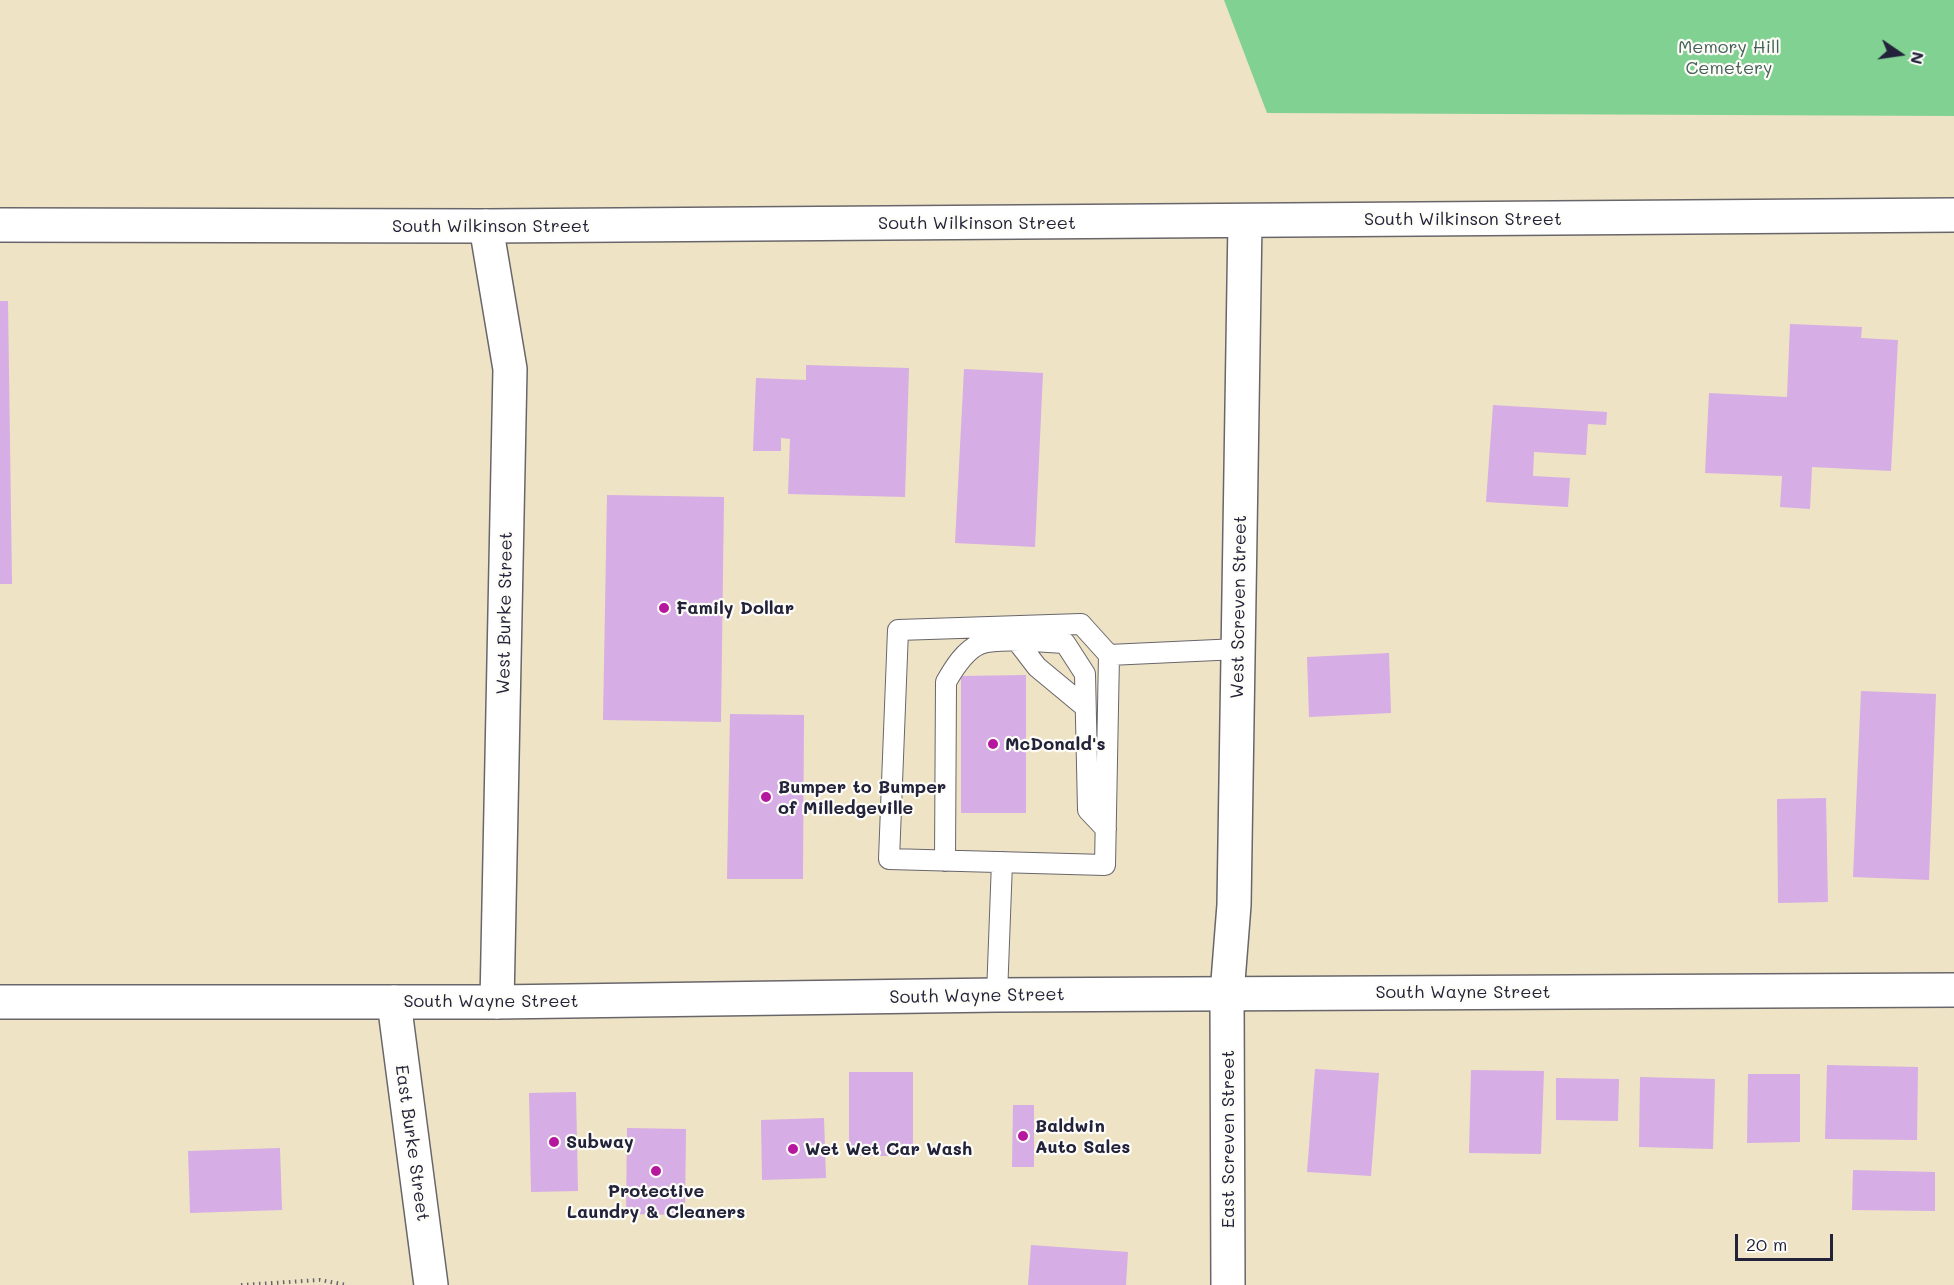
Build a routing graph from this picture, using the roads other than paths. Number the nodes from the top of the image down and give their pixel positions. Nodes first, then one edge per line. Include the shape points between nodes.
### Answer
1 (1954, 215) edge
2 (1245, 221) junction
3 (0, 225) edge
4 (486, 226) junction
5 (1017, 641) junction
6 (1238, 649) junction
7 (1109, 655) junction
8 (1084, 706) junction
9 (1106, 829) junction
10 (945, 861) junction
11 (1002, 862) junction
12 (1954, 990) edge
13 (1227, 994) junction
14 (997, 995) junction
15 (0, 1002) edge
16 (394, 1002) junction
17 (497, 1002) junction
18 (431, 1285) edge
19 (1228, 1285) edge

1 - 2 street, South Wilkinson Street
2 - 4 street, South Wilkinson Street
2 - 6 street, West Screven Street
3 - 4 street, South Wilkinson Street
4 - 17 street, West Burke Street via 510,369
5 - 8 lane via 1037,667
5 - 8 lane via 1065,644 1085,674
5 - 10 lane via 981,644 956,665 946,682
6 - 7 lane
6 - 13 street, West Screven Street via 1234,905
7 - 9 lane
7 - 10 lane via 1081,624 898,630 889,859
8 - 9 lane via 1088,810
9 - 11 lane via 1106,865
10 - 11 lane
11 - 14 lane
12 - 13 street, South Wayne Street
13 - 14 street, South Wayne Street
13 - 19 street, East Screven Street
14 - 17 street, South Wayne Street
15 - 16 street, South Wayne Street
16 - 17 street, South Wayne Street
16 - 18 street, East Burke Street

